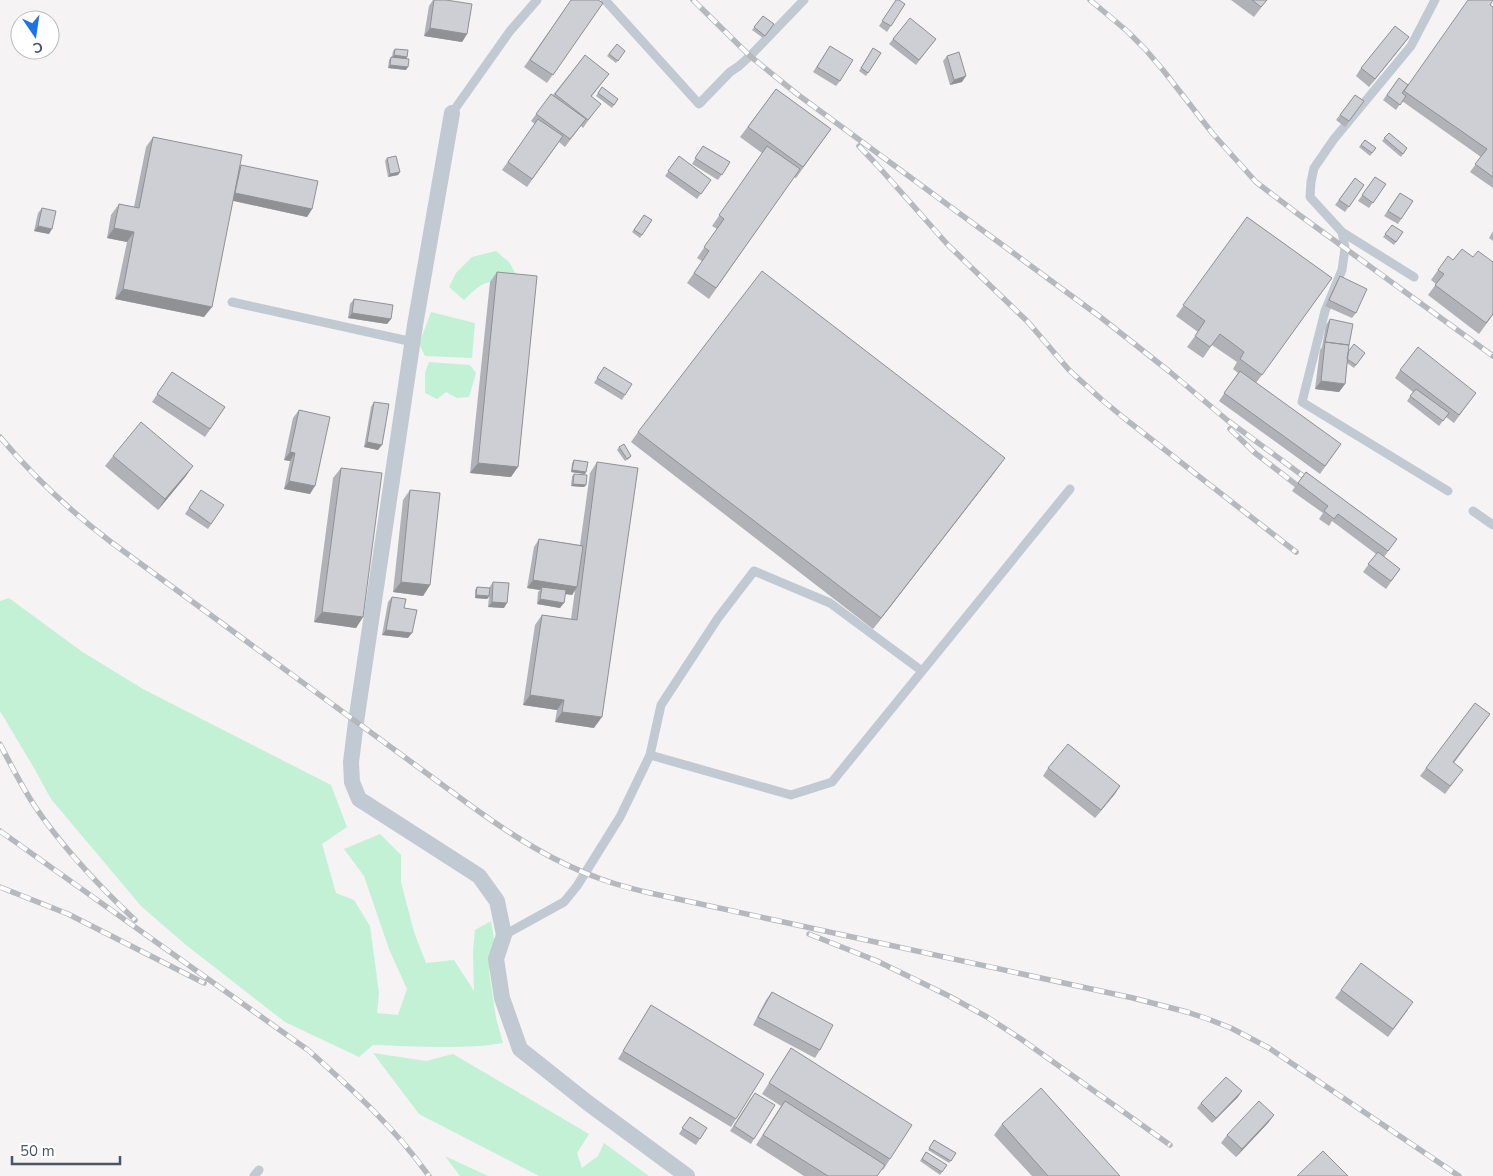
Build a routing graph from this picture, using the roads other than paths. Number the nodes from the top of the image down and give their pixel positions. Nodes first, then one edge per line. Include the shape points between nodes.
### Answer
1 (537, 0) edge
2 (605, 0) edge
3 (804, 0) edge
4 (1435, 0) edge
5 (452, 112) joint
6 (1342, 232) junction
7 (1414, 277) dead end
8 (232, 302) dead end
9 (413, 342) junction
10 (1070, 489) dead end
11 (1448, 491) dead end
12 (1473, 511) dead end
13 (1493, 525) edge
14 (922, 671) junction
15 (650, 755) junction
16 (504, 935) junction
17 (687, 1176) edge

1 - 5 lane via 510,31
2 - 3 lane via 699,104
4 - 6 lane via 1411,46 1314,168 1310,197
5 - 9 street
6 - 7 lane
6 - 11 lane via 1345,248 1342,270 1325,311 1302,402
8 - 9 lane
9 - 16 street via 356,722 352,782 359,799 479,876 497,901
10 - 14 lane
12 - 13 lane
14 - 15 lane via 832,782 791,795
14 - 15 lane via 830,603 754,572 718,618 661,705
15 - 16 lane via 620,817 570,896
16 - 17 street via 496,959 502,998 520,1049

